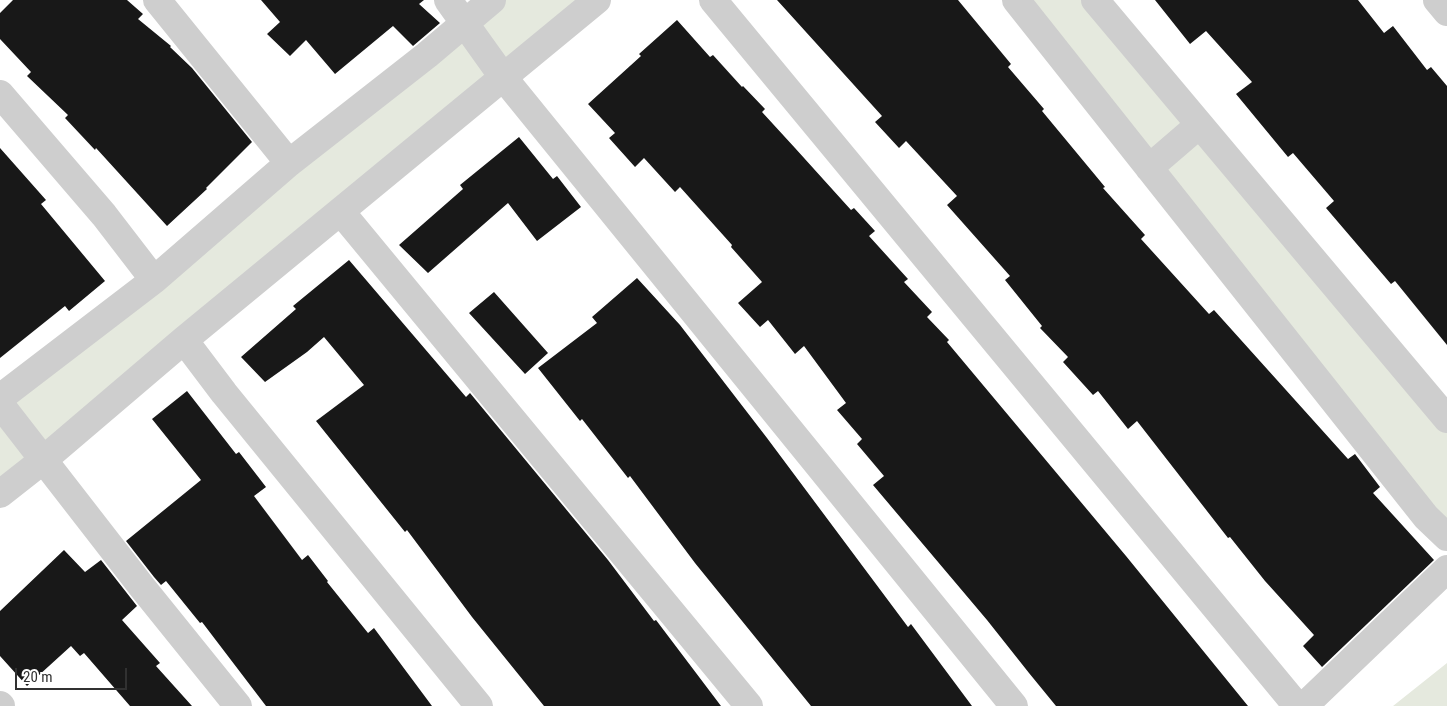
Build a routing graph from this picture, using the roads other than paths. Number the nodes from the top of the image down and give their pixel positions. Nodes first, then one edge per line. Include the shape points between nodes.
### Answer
1 (157, 0) edge
2 (448, 0) edge
3 (492, 0) edge
4 (597, 0) edge
5 (713, 0) edge
6 (1016, 0) edge
7 (1095, 0) edge
8 (1437, 0) edge
9 (1447, 12) edge
10 (465, 24) junction
11 (503, 78) junction
12 (0, 94) edge
13 (1199, 125) junction
14 (289, 163) junction
15 (1150, 168) junction
16 (341, 212) junction
17 (154, 280) junction
18 (184, 340) junction
19 (0, 398) edge
20 (0, 404) edge
21 (1447, 419) edge
22 (42, 461) junction
23 (0, 494) edge
24 (1447, 537) edge
25 (1447, 569) edge
26 (238, 706) edge
27 (479, 706) edge
28 (749, 706) edge
29 (1014, 706) edge
30 (1297, 706) edge
31 (1304, 706) edge

1 - 14 street
2 - 10 street
3 - 10 street
4 - 11 street
5 - 30 street
6 - 15 street
7 - 13 street
8 - 9 street
10 - 11 street
10 - 14 street
11 - 16 street
11 - 29 street
12 - 17 street via 104,215
13 - 15 street
13 - 21 street
14 - 17 street
15 - 24 street via 1426,517
16 - 18 street
16 - 28 street
17 - 19 street
18 - 22 street
18 - 27 street
20 - 22 street
22 - 23 street
22 - 26 street
25 - 31 street

